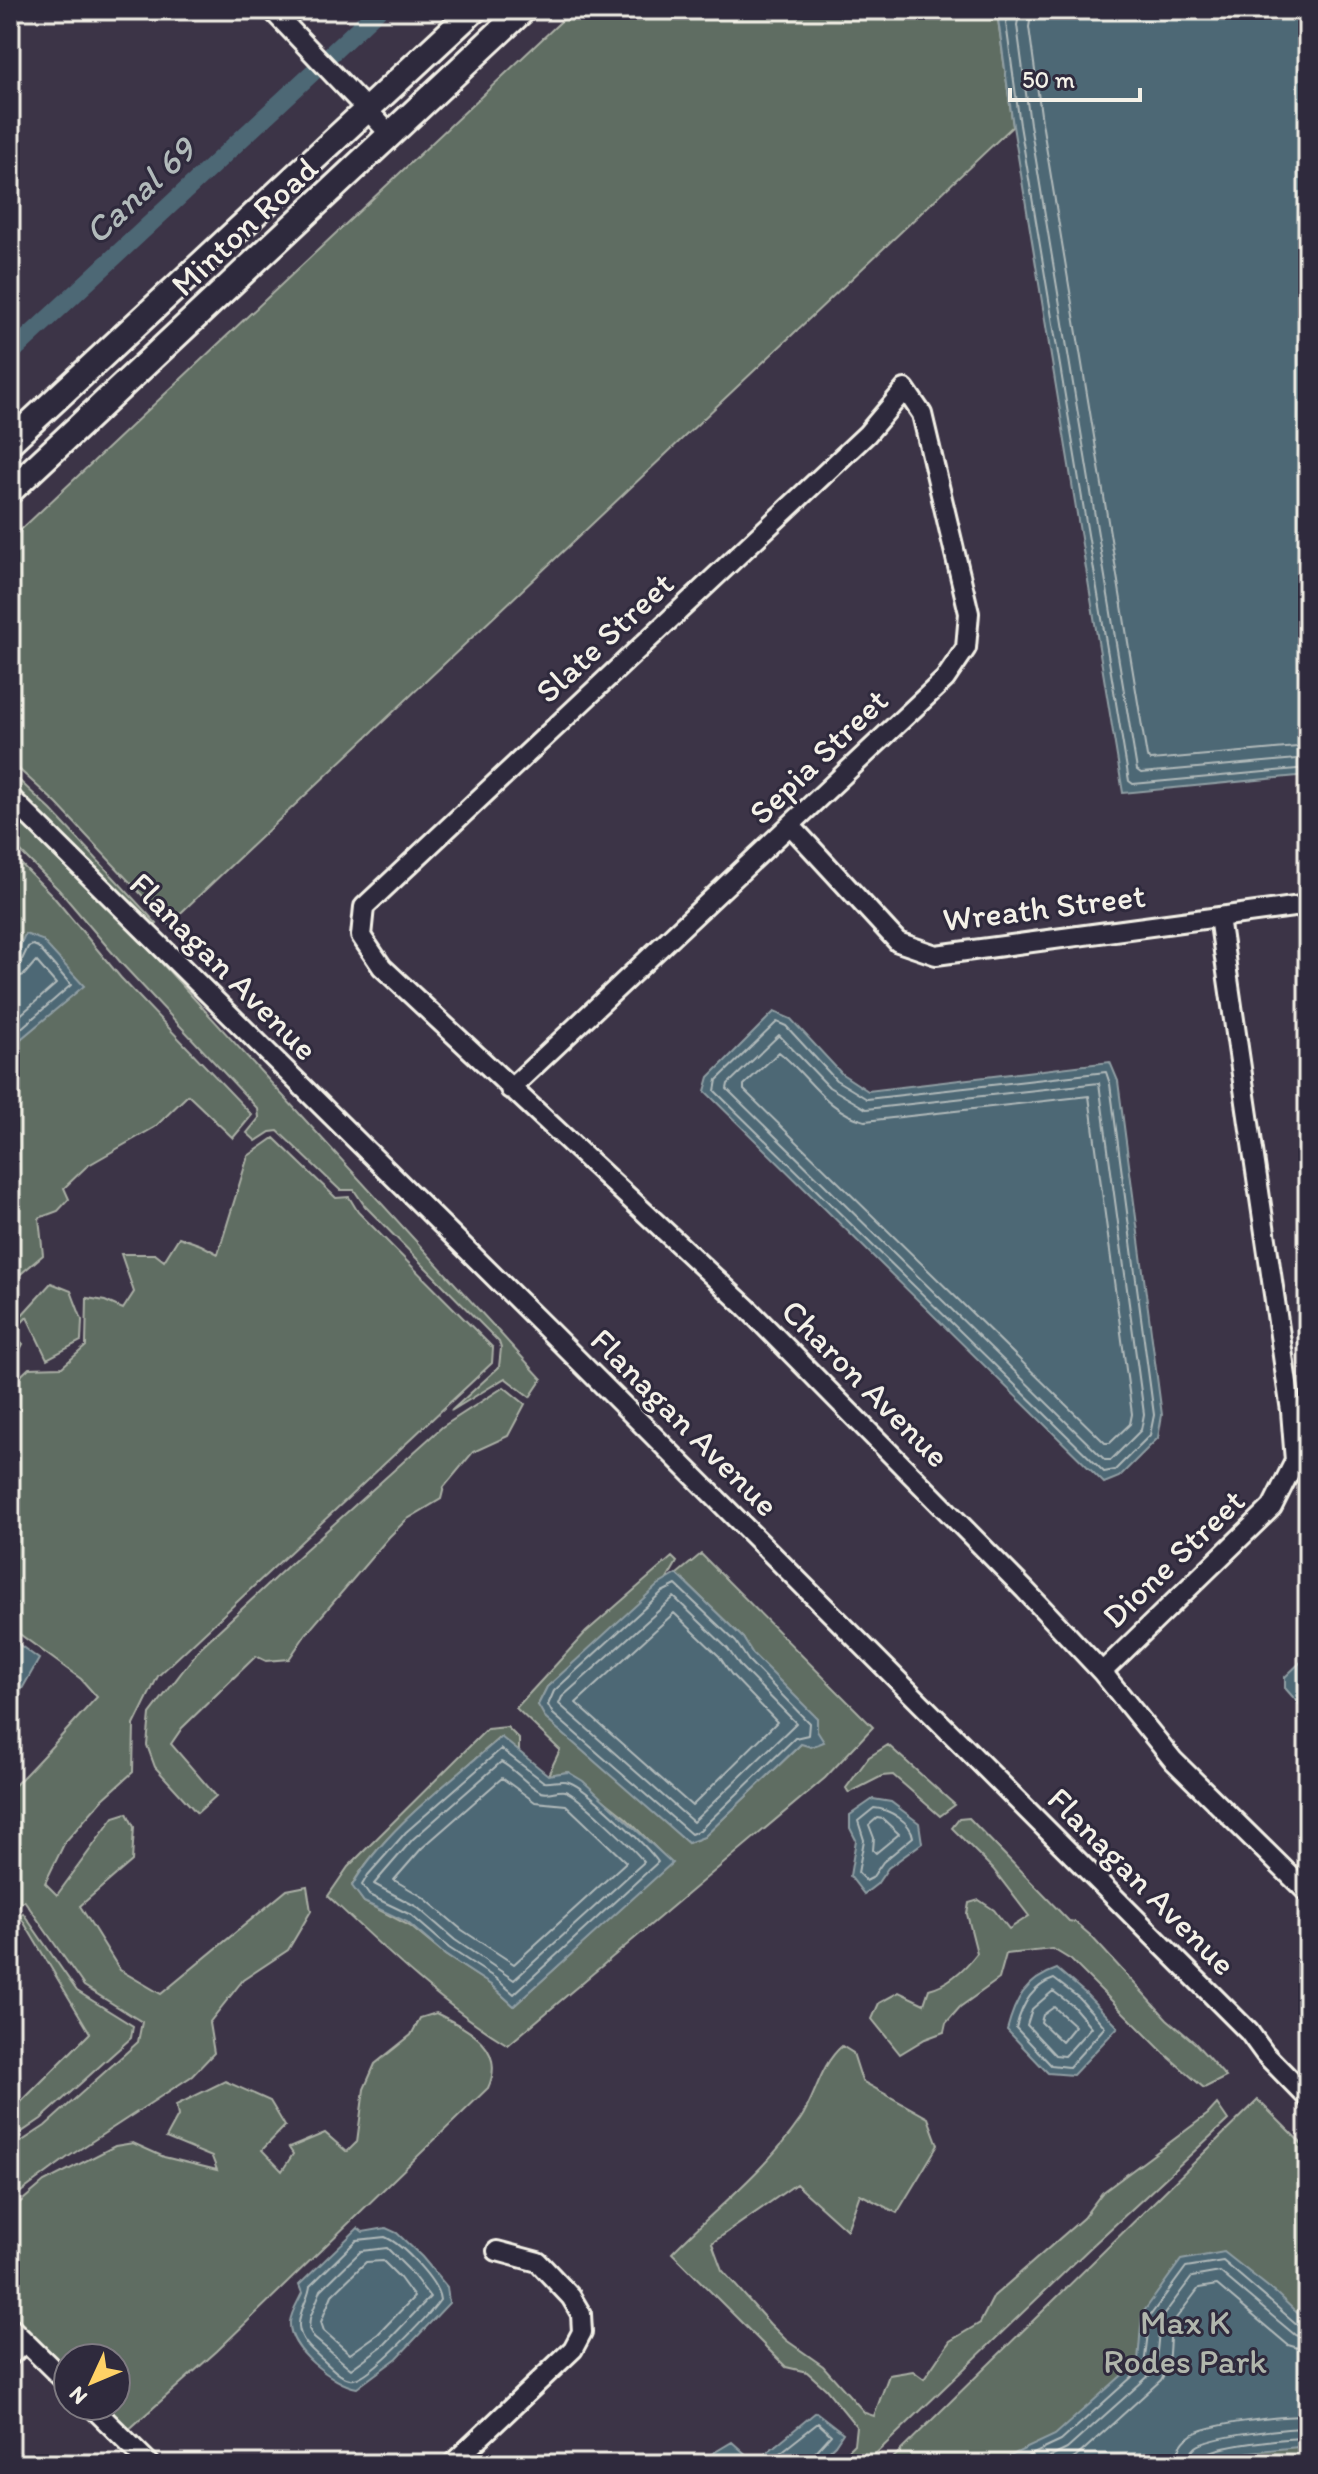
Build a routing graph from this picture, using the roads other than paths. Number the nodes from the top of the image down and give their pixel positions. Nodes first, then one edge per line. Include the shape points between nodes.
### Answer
1 (272, 10) edge
2 (474, 10) edge
3 (523, 10) edge
4 (367, 111) junction
5 (391, 135) junction
6 (905, 389) joint
7 (10, 442) edge
8 (10, 491) edge
9 (10, 797) edge
10 (791, 826) junction
11 (1308, 905) edge
12 (1219, 917) junction
13 (361, 936) joint
14 (510, 1089) junction
15 (1102, 1672) junction
16 (1308, 1893) edge
17 (1308, 2098) edge
18 (497, 2251) dead end
19 (10, 2327) edge
20 (25, 2342) junction
21 (10, 2356) edge
22 (52, 2368) edge
23 (107, 2422) edge
24 (150, 2464) edge
25 (452, 2464) edge

1 - 4 street
2 - 4 main road, Minton Road
3 - 5 main road, Minton Road
4 - 5 street
4 - 7 main road, Minton Road
5 - 8 main road, Minton Road
6 - 10 street, Sepia Street via 922,414 969,613 966,648 945,679
6 - 13 street, Slate Street via 867,434 364,907
9 - 17 street, Flanagan Avenue via 1249,2032
10 - 12 street, Wreath Street via 898,942 936,955
10 - 14 street, Sepia Street
11 - 12 street, Wreath Street
12 - 15 street, Dione Street via 1295,1461 1272,1507
13 - 14 street, Charon Avenue via 382,967
14 - 15 street, Charon Avenue via 746,1307
15 - 16 street, Charon Avenue via 1173,1760
18 - 25 street via 538,2262 571,2297 581,2314 582,2332 573,2349
19 - 20 street
20 - 21 street
20 - 22 street
23 - 24 street

